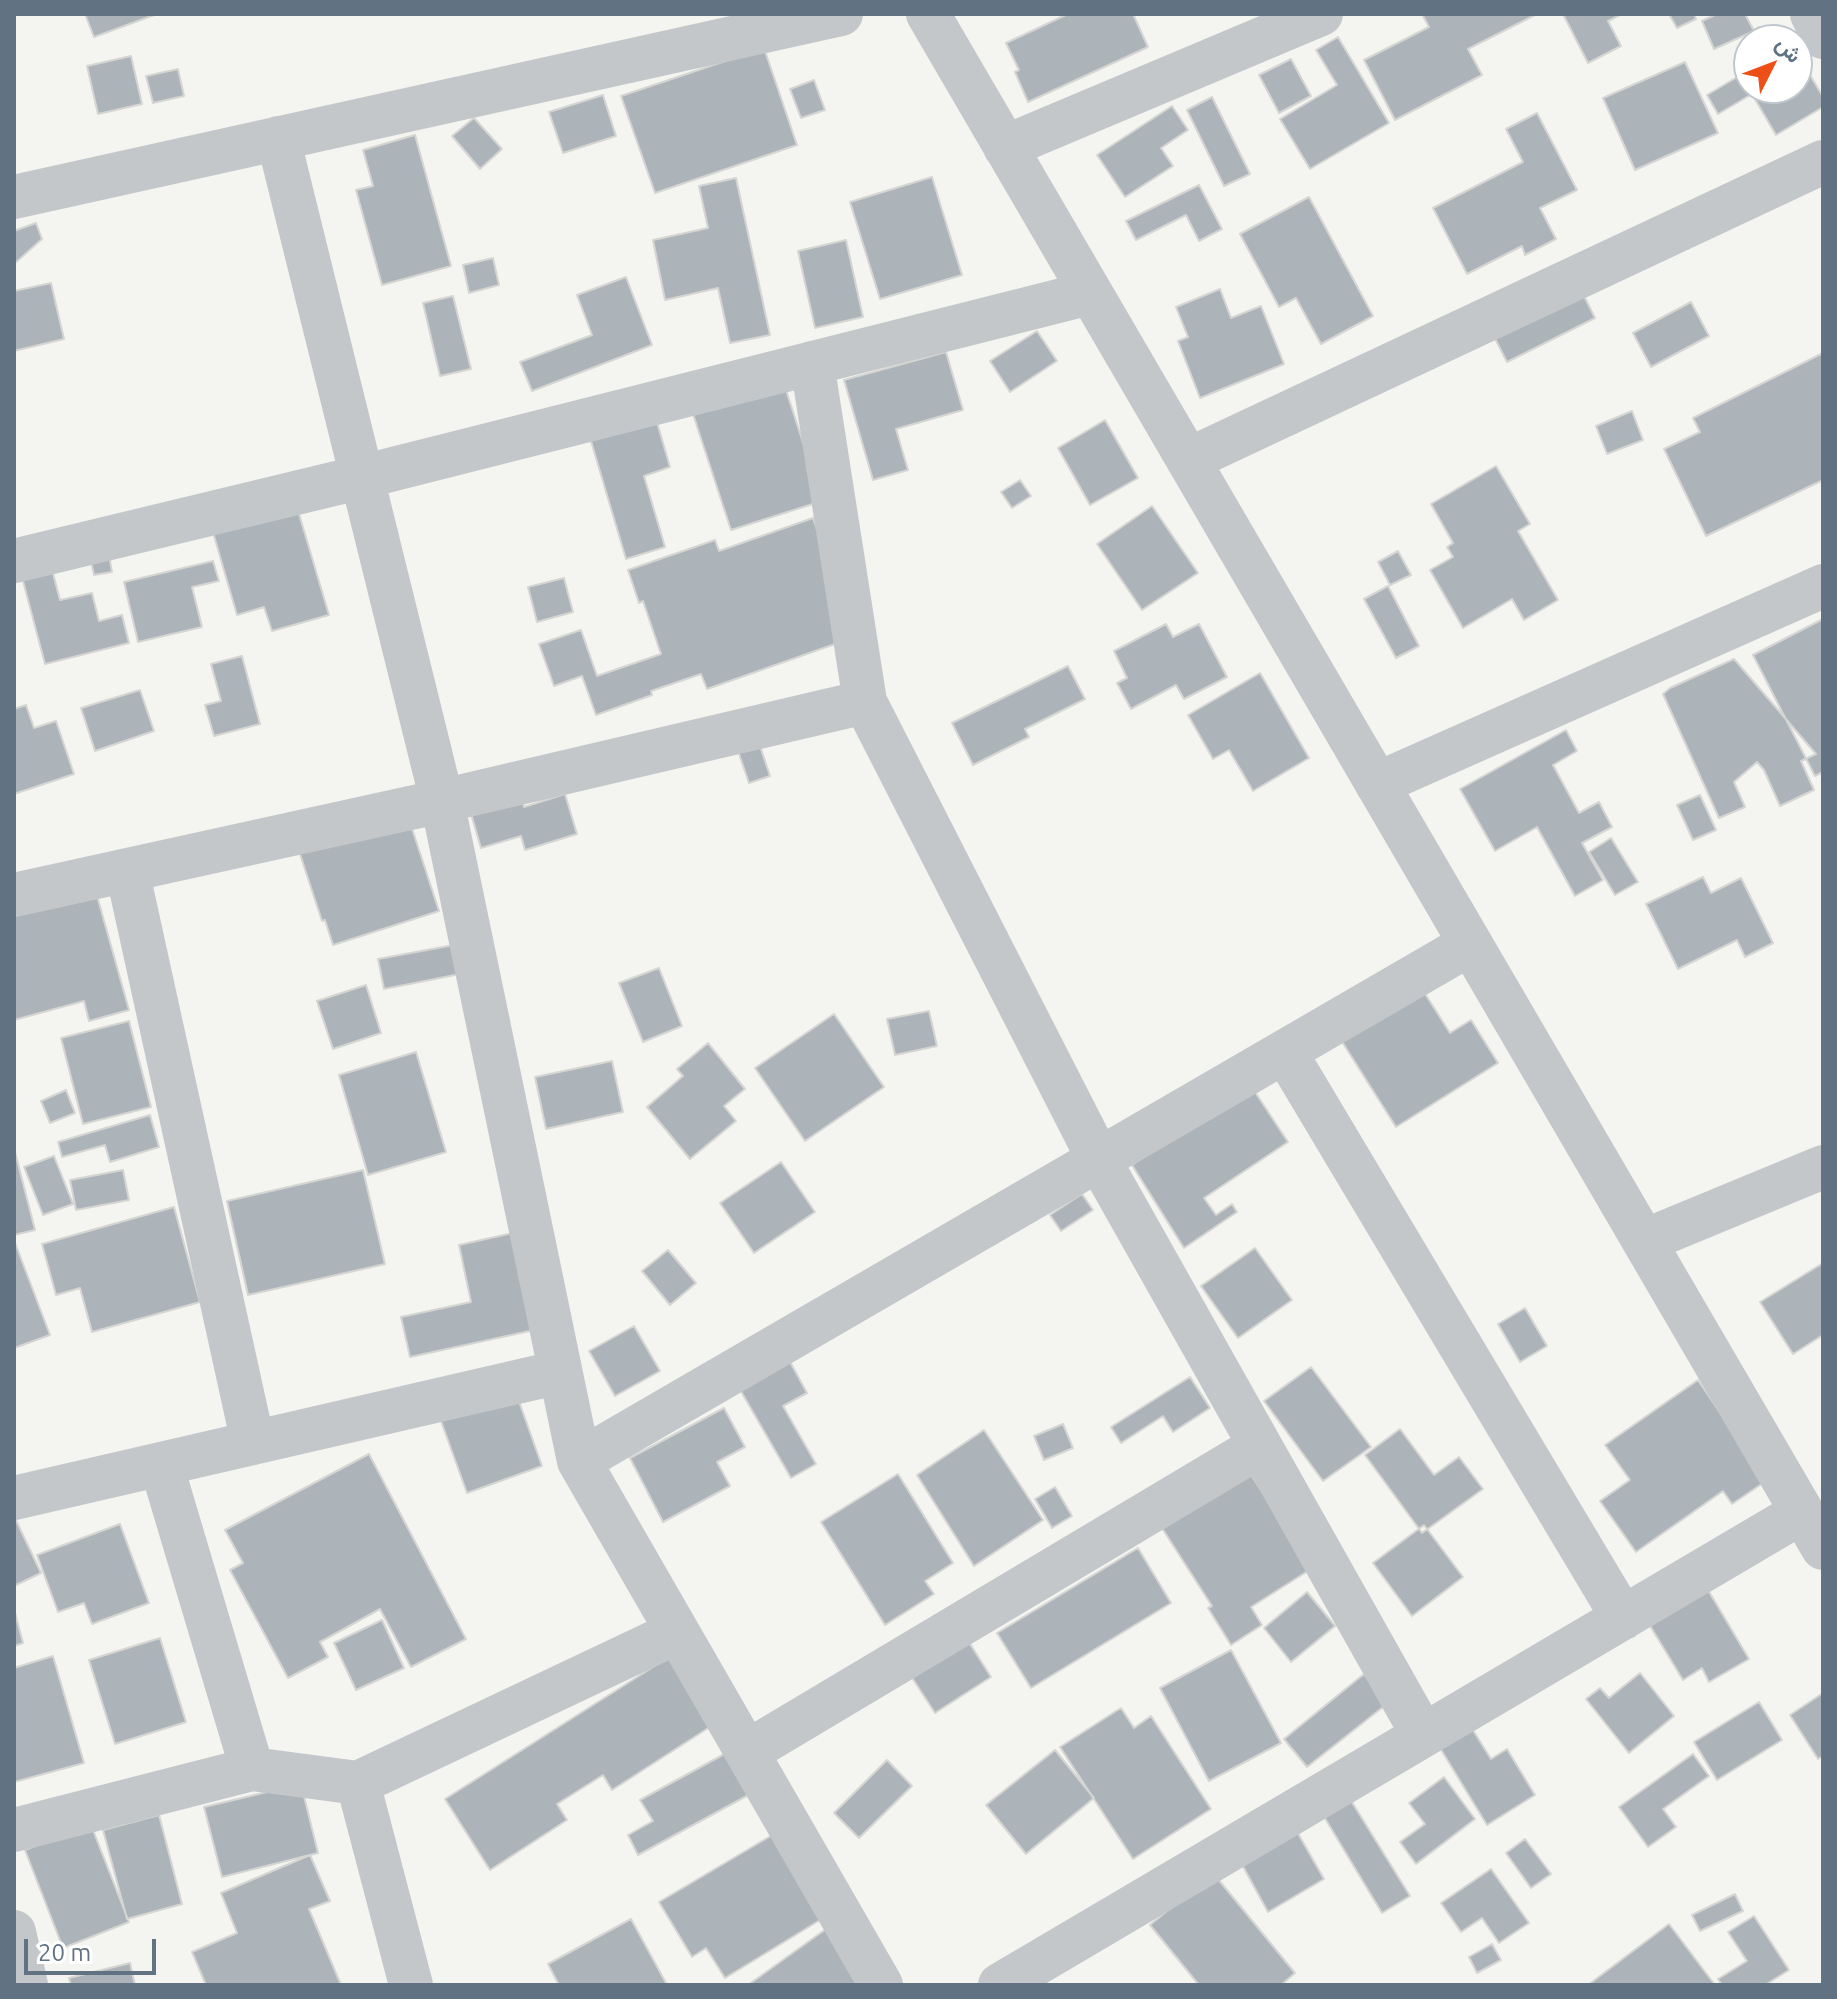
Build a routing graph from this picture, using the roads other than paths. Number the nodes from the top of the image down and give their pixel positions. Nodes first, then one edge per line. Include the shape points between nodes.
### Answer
1 (841, 14) edge
2 (928, 14) edge
3 (1321, 14) edge
4 (1812, 14) edge
5 (1823, 37) edge
6 (278, 138) junction
7 (1005, 147) junction
8 (1823, 162) edge
9 (14, 197) edge
10 (1090, 293) junction
11 (812, 363) junction
12 (1188, 460) junction
13 (362, 477) junction
14 (14, 561) edge
15 (1823, 586) edge
16 (865, 702) junction
17 (1377, 784) junction
18 (442, 801) junction
19 (127, 870) junction
20 (14, 895) edge
21 (1470, 944) junction
22 (1285, 1052) junction
23 (1099, 1160) junction
24 (1823, 1167) edge
25 (1644, 1241) junction
26 (560, 1372) junction
27 (253, 1443) junction
28 (1260, 1446) junction
29 (579, 1461) junction
30 (161, 1464) junction
31 (14, 1498) edge
32 (1812, 1530) edge
33 (1623, 1618) junction
34 (677, 1632) junction
35 (1423, 1735) junction
36 (747, 1752) junction
37 (252, 1769) junction
38 (358, 1783) junction
39 (14, 1830) edge
40 (14, 1932) edge
41 (1022, 1980) edge
42 (26, 1985) edge
43 (411, 1985) edge
44 (881, 1985) edge

1 - 6 street
2 - 7 street
3 - 7 street
4 - 5 street
6 - 9 street
6 - 13 street
7 - 10 street
8 - 12 street
10 - 11 street
10 - 12 street
11 - 13 street
11 - 16 street
12 - 17 street
13 - 14 street
13 - 18 street
15 - 17 street
16 - 18 street
16 - 23 street
17 - 21 street
18 - 19 street
18 - 26 street
19 - 20 street
19 - 27 street
21 - 22 street
21 - 25 street
22 - 23 street
22 - 33 street
23 - 28 street
23 - 29 street
24 - 25 street
25 - 32 street
26 - 27 street
26 - 29 street
27 - 30 street
28 - 35 street
28 - 36 street
29 - 34 street
30 - 31 street
30 - 37 street
32 - 33 street
33 - 35 street
34 - 36 street
34 - 38 street
35 - 41 street
36 - 44 street
37 - 38 street
37 - 39 street
38 - 43 street
40 - 42 street

